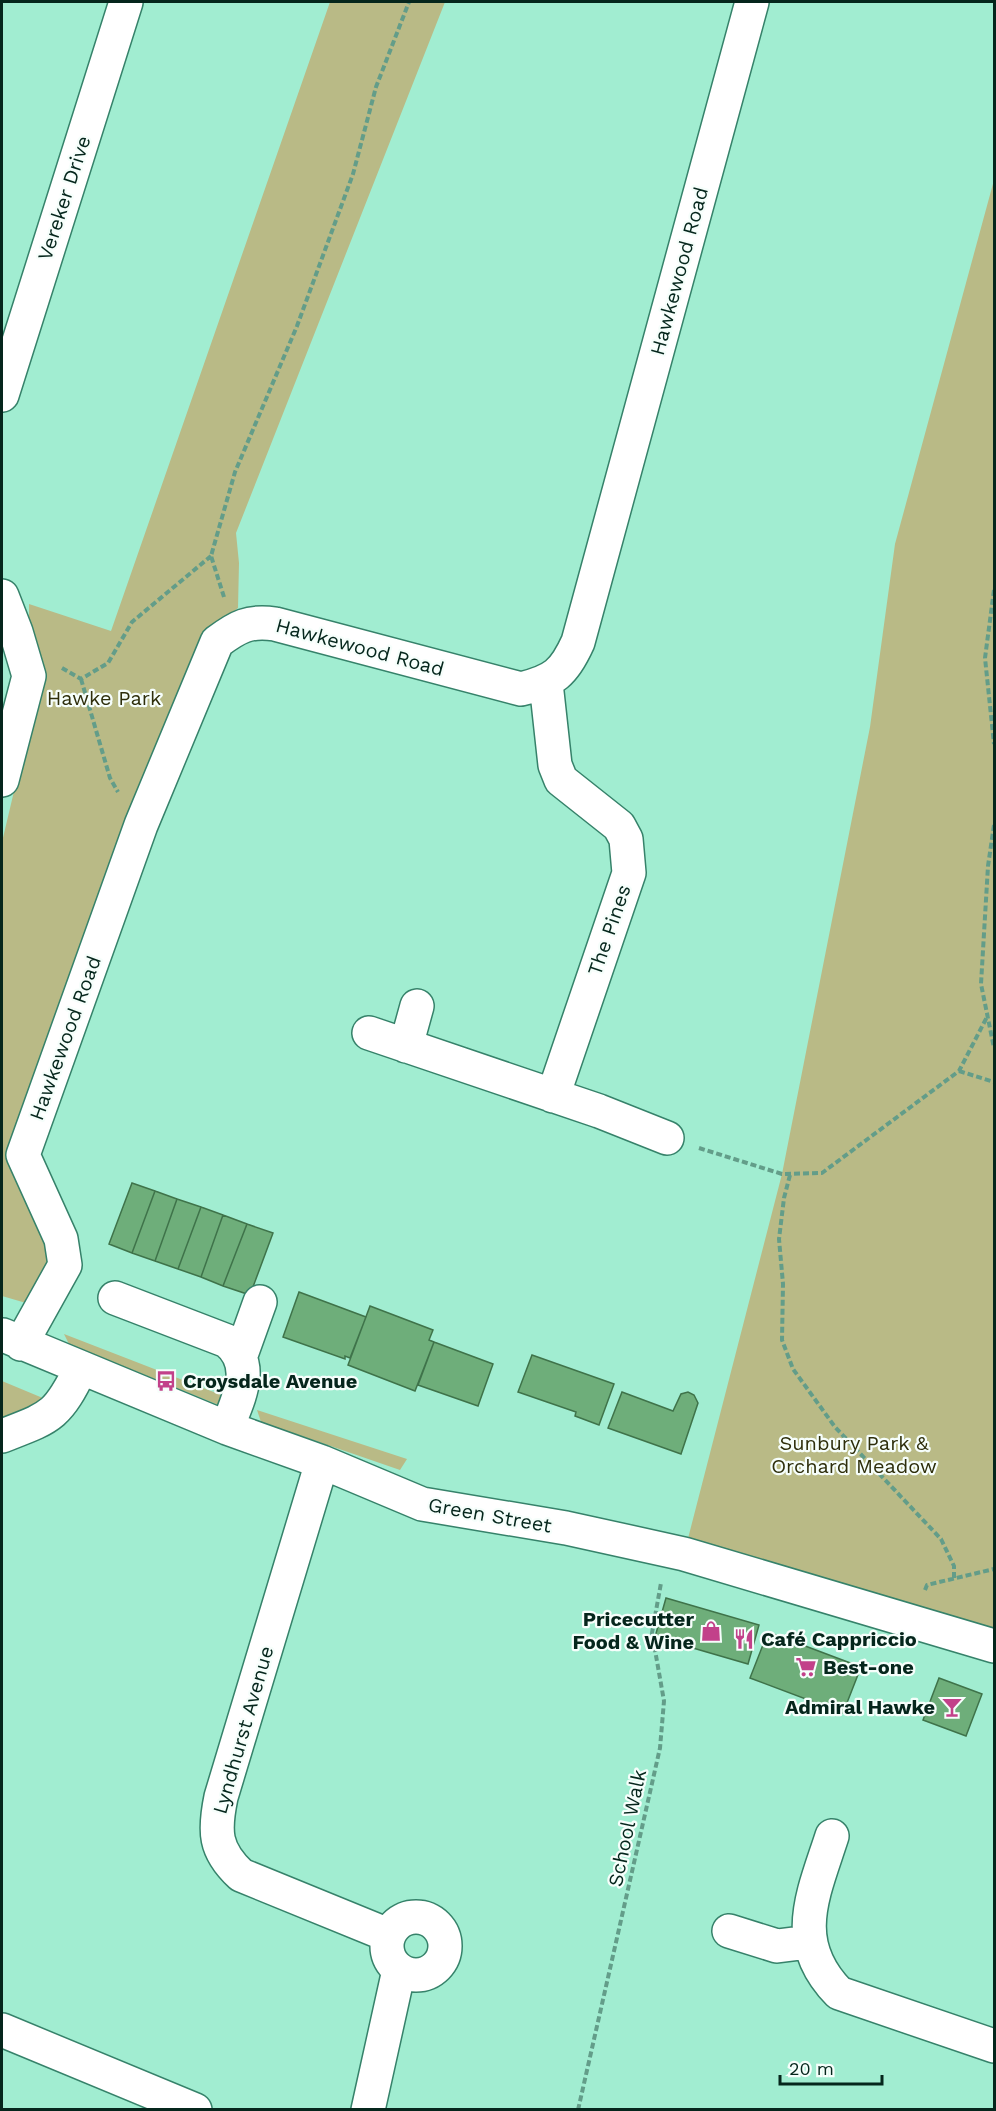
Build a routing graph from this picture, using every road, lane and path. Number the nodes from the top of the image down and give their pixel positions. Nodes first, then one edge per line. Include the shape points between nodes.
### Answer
1 (126, 2) edge
2 (409, 2) edge
3 (752, 2) edge
4 (2, 395) edge
5 (211, 556) junction
6 (994, 590) edge
7 (2, 596) edge
8 (238, 625) junction
9 (24, 659) junction
10 (81, 679) junction
11 (546, 683) junction
12 (994, 744) edge
13 (2, 780) edge
14 (141, 825) junction
15 (994, 825) edge
16 (417, 1006) dead end
17 (988, 1014) junction
18 (369, 1034) dead end
19 (406, 1046) junction
20 (994, 1048) edge
21 (959, 1071) junction
22 (994, 1082) edge
23 (553, 1096) junction
24 (667, 1138) joint
25 (790, 1175) junction
26 (116, 1298) dead end
27 (260, 1302) dead end
28 (11, 1339) edge
29 (241, 1355) junction
30 (81, 1368) junction
31 (227, 1428) junction
32 (2, 1436) edge
33 (322, 1462) junction
34 (666, 1550) junction
35 (994, 1569) edge
36 (954, 1580) junction
37 (913, 1622) junction
38 (994, 1646) edge
39 (832, 1836) dead end
40 (729, 1931) dead end
41 (388, 1935) junction
42 (809, 1942) junction
43 (399, 1970) junction
44 (2, 2030) edge
45 (994, 2046) edge
46 (195, 2109) edge
47 (368, 2109) edge
48 (578, 2109) edge

1 - 4 street, Vereker Drive
2 - 5 path via 376,87 353,174 297,326 235,472
3 - 11 street, Hawkewood Road via 578,642 567,665
5 - 8 path via 229,613
5 - 10 path via 132,622 108,663
6 - 12 path via 985,658
7 - 9 street
8 - 11 street, Hawkewood Road via 258,621 275,624 521,689
8 - 14 street, Hawkewood Road via 217,642 204,668
9 - 10 path via 62,668
9 - 13 street via 29,676
10 - 14 path via 111,778 130,816
11 - 23 street, The Pines via 555,765 561,780 619,826 626,839 629,873
14 - 28 street, Hawkewood Road via 23,1155 61,1239 65,1265
15 - 17 path via 983,922 981,984
16 - 19 street
17 - 20 path
17 - 21 path
18 - 19 street
19 - 23 street
21 - 22 path
21 - 25 path via 822,1173
23 - 24 street
24 - 25 path
25 - 36 path via 779,1239 782,1340 794,1369 835,1427 940,1539 954,1566
26 - 29 street via 227,1341
27 - 29 street
28 - 30 street, Green Street
29 - 31 street via 244,1376
30 - 31 street, Green Street
30 - 32 street via 65,1401 55,1412
31 - 33 street, Green Street
33 - 34 street, Green Street via 422,1504 566,1528
33 - 41 street, Lyndhurst Avenue via 221,1797 216,1821 218,1839 226,1861 241,1875
34 - 37 street, Green Street
34 - 48 path, School Walk via 652,1633 664,1701 660,1748
35 - 36 path
36 - 37 path via 927,1585
37 - 38 street, Green Street
39 - 42 street via 808,1915
40 - 42 street via 777,1946
41 - 43 street via 388,1955
41 - 43 street via 400,1920 419,1916 436,1924 446,1941 436,1968 418,1975
42 - 45 street via 815,1962 839,1993
43 - 47 street
44 - 46 street

